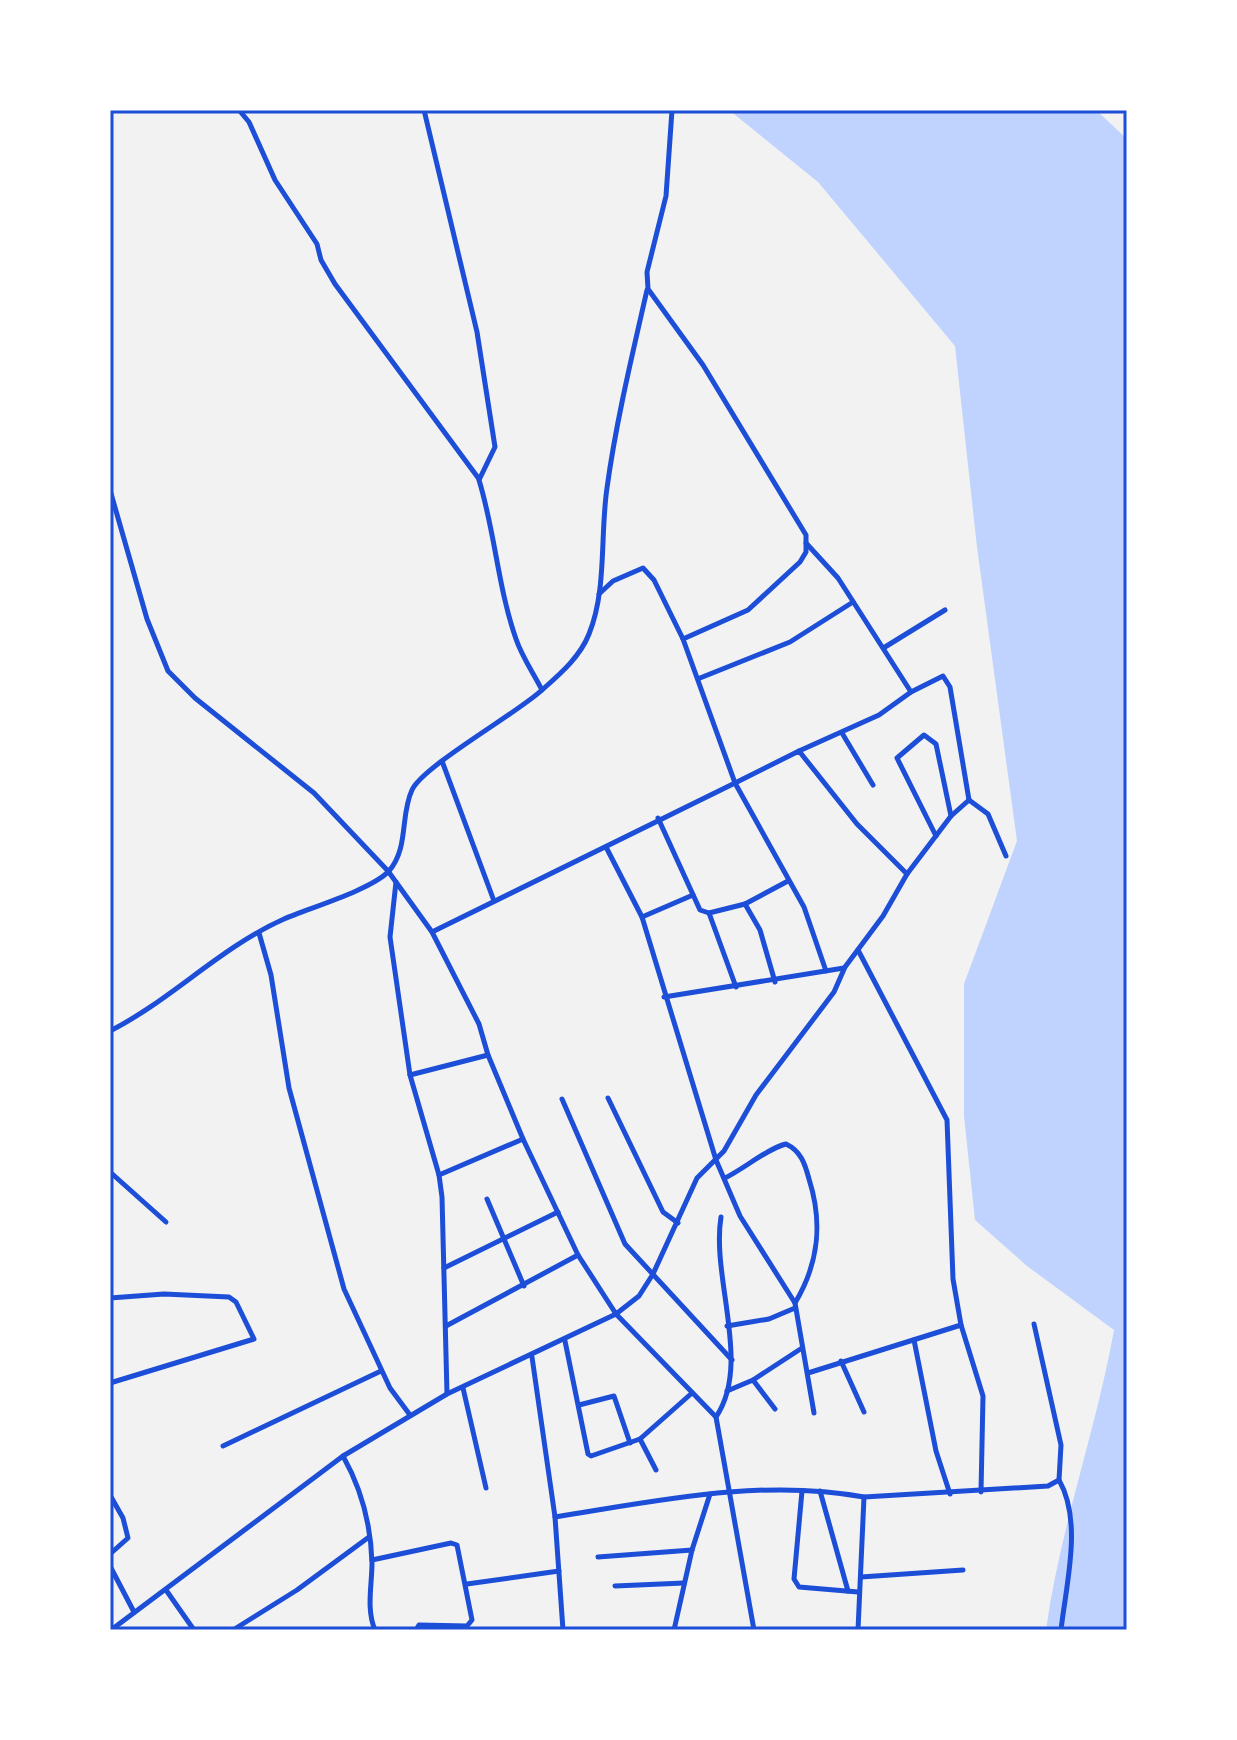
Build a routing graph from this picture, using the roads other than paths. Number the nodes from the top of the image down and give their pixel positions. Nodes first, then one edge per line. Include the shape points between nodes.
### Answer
1 (239, 110) edge
2 (424, 110) edge
3 (672, 110) edge
4 (648, 289) junction
5 (479, 480) junction
6 (110, 490) edge
7 (806, 543) junction
8 (598, 594) junction
9 (853, 602) junction
10 (945, 610) dead end
11 (683, 639) junction
12 (885, 647) junction
13 (700, 678) junction
14 (542, 690) junction
15 (911, 692) junction
16 (842, 733) junction
17 (799, 751) junction
18 (442, 761) junction
19 (735, 783) junction
20 (873, 785) dead end
21 (969, 800) junction
22 (951, 816) junction
23 (658, 818) junction
24 (936, 836) junction
25 (606, 847) junction
26 (1006, 856) dead end
27 (388, 871) junction
28 (907, 874) junction
29 (788, 881) junction
30 (396, 882) junction
31 (693, 895) junction
32 (494, 901) junction
33 (745, 904) junction
34 (709, 913) junction
35 (642, 917) junction
36 (432, 932) junction
37 (259, 933) junction
38 (858, 950) junction
39 (845, 967) junction
40 (826, 971) junction
41 (775, 982) junction
42 (736, 987) junction
43 (664, 997) junction
44 (110, 1031) edge
45 (488, 1055) junction
46 (410, 1075) junction
47 (608, 1098) dead end
48 (562, 1099) dead end
49 (523, 1139) junction
50 (716, 1160) junction
51 (110, 1172) edge
52 (439, 1175) junction
53 (725, 1178) junction
54 (487, 1199) dead end
55 (558, 1212) junction
56 (721, 1217) dead end
57 (166, 1222) dead end
58 (678, 1223) junction
59 (504, 1240) junction
60 (578, 1255) junction
61 (443, 1268) junction
62 (653, 1274) junction
63 (524, 1286) junction
64 (110, 1298) edge
65 (795, 1306) junction
66 (616, 1314) junction
67 (1034, 1324) dead end
68 (961, 1325) junction
69 (446, 1326) junction
70 (727, 1326) junction
71 (914, 1340) junction
72 (565, 1341) junction
73 (802, 1348) junction
74 (532, 1357) junction
75 (732, 1360) junction
76 (841, 1361) junction
77 (381, 1371) junction
78 (808, 1373) junction
79 (753, 1380) junction
80 (110, 1383) edge
81 (463, 1388) junction
82 (727, 1391) junction
83 (692, 1393) junction
84 (447, 1394) junction
85 (579, 1405) junction
86 (775, 1409) dead end
87 (864, 1412) dead end
88 (814, 1413) dead end
89 (410, 1415) junction
90 (716, 1417) junction
91 (640, 1439) junction
92 (630, 1443) junction
93 (223, 1446) dead end
94 (343, 1456) junction
95 (656, 1470) dead end
96 (1059, 1480) junction
97 (486, 1488) dead end
98 (802, 1491) junction
99 (820, 1491) junction
100 (981, 1492) junction
101 (729, 1493) junction
102 (710, 1494) junction
103 (950, 1494) junction
104 (110, 1495) edge
105 (864, 1497) junction
106 (555, 1517) junction
107 (369, 1537) junction
108 (692, 1550) junction
109 (110, 1554) edge
110 (598, 1557) dead end
111 (372, 1560) junction
112 (110, 1566) edge
113 (963, 1570) dead end
114 (559, 1571) junction
115 (861, 1577) junction
116 (684, 1583) junction
117 (467, 1584) junction
118 (615, 1586) dead end
119 (166, 1590) junction
120 (848, 1591) junction
121 (858, 1592) junction
122 (134, 1612) junction
123 (111, 1630) edge
124 (194, 1630) edge
125 (233, 1630) edge
126 (375, 1630) edge
127 (416, 1630) edge
128 (563, 1630) edge
129 (674, 1630) edge
130 (754, 1630) edge
131 (858, 1630) edge
132 (1061, 1630) edge

1 - 5 street via 335,284
2 - 5 street via 477,332 495,447
3 - 4 street via 666,196 647,272
4 - 7 street via 703,365 780,489
4 - 8 street via 606,490
5 - 14 street via 517,641
6 - 27 street via 147,619 168,671 314,793
7 - 9 street via 825,559
7 - 11 street via 800,562 748,610
8 - 11 street via 643,568
8 - 14 street via 589,634 578,653
9 - 12 street
9 - 13 street via 790,642
10 - 12 street
11 - 13 street
12 - 15 street
13 - 19 street
14 - 18 street
15 - 16 street
15 - 21 street via 943,676 950,687
16 - 17 street
16 - 20 street
17 - 19 street
17 - 28 street via 857,824
18 - 27 street via 412,788 404,839
18 - 32 street
19 - 23 street
19 - 29 street
21 - 22 street
21 - 26 street via 988,814
22 - 24 street
22 - 24 street via 936,744 924,735 897,758
23 - 25 street
23 - 31 street
24 - 28 street
25 - 32 street
25 - 35 street
27 - 30 street
27 - 37 street via 333,902
28 - 38 street
29 - 33 street
29 - 40 street via 804,907
30 - 36 street
30 - 46 street via 390,937
31 - 34 street via 700,910
31 - 35 street
32 - 36 street
33 - 34 street
33 - 41 street via 760,930
34 - 42 street
35 - 43 street
36 - 45 street via 479,1024
37 - 44 street
37 - 77 street via 289,1088 344,1289
38 - 39 street
38 - 68 street via 947,1120 949,1230
39 - 40 street
39 - 50 street via 834,992 756,1095
40 - 41 street
41 - 42 street
42 - 43 street
43 - 50 street
45 - 46 street
45 - 49 street
46 - 52 street
47 - 58 street via 663,1212
48 - 62 street via 611,1219 625,1244
49 - 52 street
49 - 55 street
50 - 53 street
50 - 58 street via 697,1178
51 - 57 street
52 - 61 street
53 - 65 street via 750,1234
53 - 65 street via 776,1146 786,1144 803,1157 819,1224 810,1273
54 - 59 street
55 - 59 street
55 - 60 street
56 - 70 street
58 - 62 street
59 - 61 street
59 - 63 street
60 - 63 street
60 - 66 street
61 - 69 street
62 - 66 street via 639,1296
62 - 75 street
63 - 69 street
64 - 80 street via 229,1297 254,1339
65 - 70 street via 769,1319
65 - 73 street
66 - 72 street
66 - 83 street
67 - 96 street via 1061,1445
68 - 71 street
68 - 100 street via 983,1396
69 - 84 street
70 - 75 street
71 - 76 street
71 - 103 street
72 - 74 street
72 - 85 street
73 - 78 street
73 - 79 street
74 - 81 street
74 - 106 street
75 - 82 street
76 - 78 street
76 - 87 street
77 - 89 street
77 - 93 street
78 - 88 street
79 - 82 street
79 - 86 street
81 - 84 street
81 - 97 street
82 - 90 street
83 - 90 street
83 - 91 street
84 - 89 street
85 - 92 street via 614,1396
85 - 92 street via 588,1454
89 - 94 street
90 - 101 street
91 - 92 street
91 - 95 street
94 - 107 street via 366,1504
94 - 119 street
96 - 100 street via 1048,1486
96 - 132 street via 1069,1497 1070,1531
98 - 99 street
98 - 101 street
98 - 120 street via 794,1579 799,1587
99 - 105 street
99 - 120 street
100 - 103 street
101 - 102 street
101 - 130 street
102 - 106 street
102 - 108 street
103 - 105 street
104 - 109 street via 128,1538
105 - 115 street
106 - 114 street
107 - 111 street
107 - 125 street
108 - 110 street
108 - 116 street
111 - 117 street via 451,1543 461,1551
111 - 126 street via 370,1618
112 - 122 street
113 - 115 street
114 - 117 street
114 - 128 street
115 - 121 street
116 - 118 street
116 - 129 street
117 - 127 street via 472,1620 467,1626 419,1625
119 - 122 street
119 - 124 street
120 - 121 street
121 - 131 street
122 - 123 street

